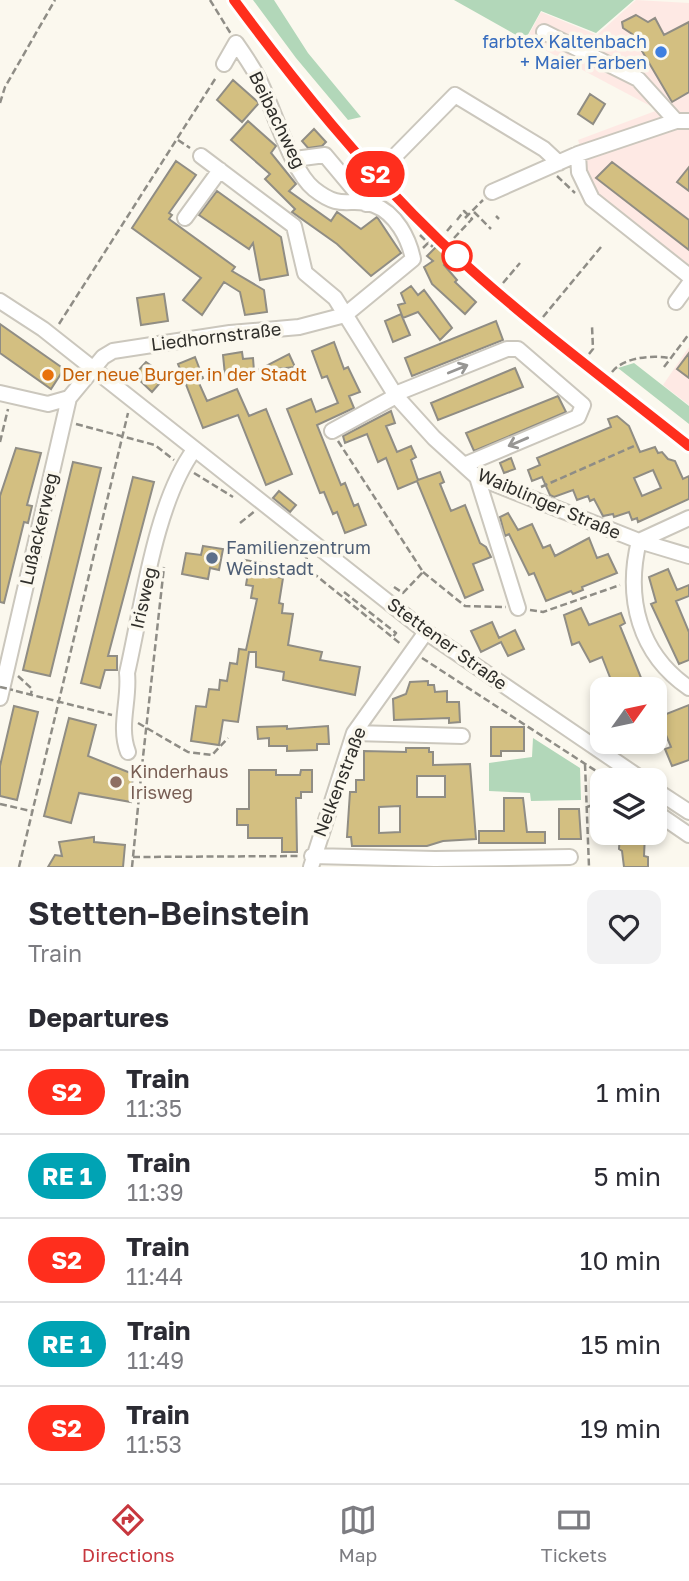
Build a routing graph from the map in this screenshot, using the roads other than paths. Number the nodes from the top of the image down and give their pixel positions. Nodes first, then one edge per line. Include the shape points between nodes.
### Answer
1 (544, 32) dead end
2 (224, 64) road end
3 (683, 121) edge
4 (397, 153) dead end
5 (578, 153) junction
6 (201, 156) road end
7 (295, 159) junction
8 (555, 164) junction
9 (220, 170) junction
10 (492, 192) road end
11 (366, 204) junction
12 (185, 218) dead end
13 (413, 259) joint
14 (689, 276) edge
15 (689, 284) edge
16 (0, 301) edge
17 (676, 302) dead end
18 (345, 315) junction
19 (93, 368) junction
20 (0, 393) edge
21 (396, 395) junction
22 (69, 398) junction
23 (332, 431) road end
24 (194, 450) junction
25 (464, 465) junction
26 (477, 477) junction
27 (689, 519) edge
28 (639, 541) junction
29 (689, 556) edge
30 (518, 608) dead end
31 (426, 632) junction
32 (689, 688) edge
33 (6, 694) edge
34 (354, 733) junction
35 (462, 736) dead end
36 (128, 752) road end
37 (625, 768) edge
38 (667, 798) edge
39 (689, 812) edge
40 (667, 820) edge
41 (689, 835) edge
42 (570, 857) dead end
43 (311, 862) edge

1 - 3 street via 638,79
2 - 7 street, Beibachweg via 236,43 257,75
3 - 5 street
4 - 8 street via 455,95 544,149
5 - 8 street
5 - 14 street via 579,172 592,199
6 - 9 street
7 - 11 street, Beibachweg via 312,188 339,205
7 - 11 street via 325,155
8 - 10 street
9 - 12 street
9 - 18 street via 294,226 305,273 335,299
11 - 13 street, Beibachweg via 384,211 409,239
13 - 18 street, Liedhornstraße
15 - 17 street
16 - 19 street, Stettener Straße
18 - 19 street, Liedhornstraße via 299,327 114,351
18 - 21 street, Waiblinger Straße
19 - 22 street, Lußackerweg
19 - 24 street, Stettener Straße
20 - 22 street via 48,404
21 - 23 street
21 - 25 street, Waiblinger Straße
21 -> 25 street via 507,349 518,349 583,405 578,417
22 - 33 street, Lußackerweg
24 - 31 street, Stettener Straße
24 - 36 street, Irisweg via 182,466 164,513 127,673 129,695 122,738
25 - 26 street, Waiblinger Straße
26 - 28 street, Waiblinger Straße
26 - 30 street
27 - 28 street
28 - 29 street, Waiblinger Straße
28 - 32 street via 631,572 635,609 649,644 669,674
31 - 34 street, Nelkenstraße
31 - 37 street, Stettener Straße
34 - 35 street
34 - 43 street, Nelkenstraße
38 - 39 street
40 - 41 street
42 - 43 street

